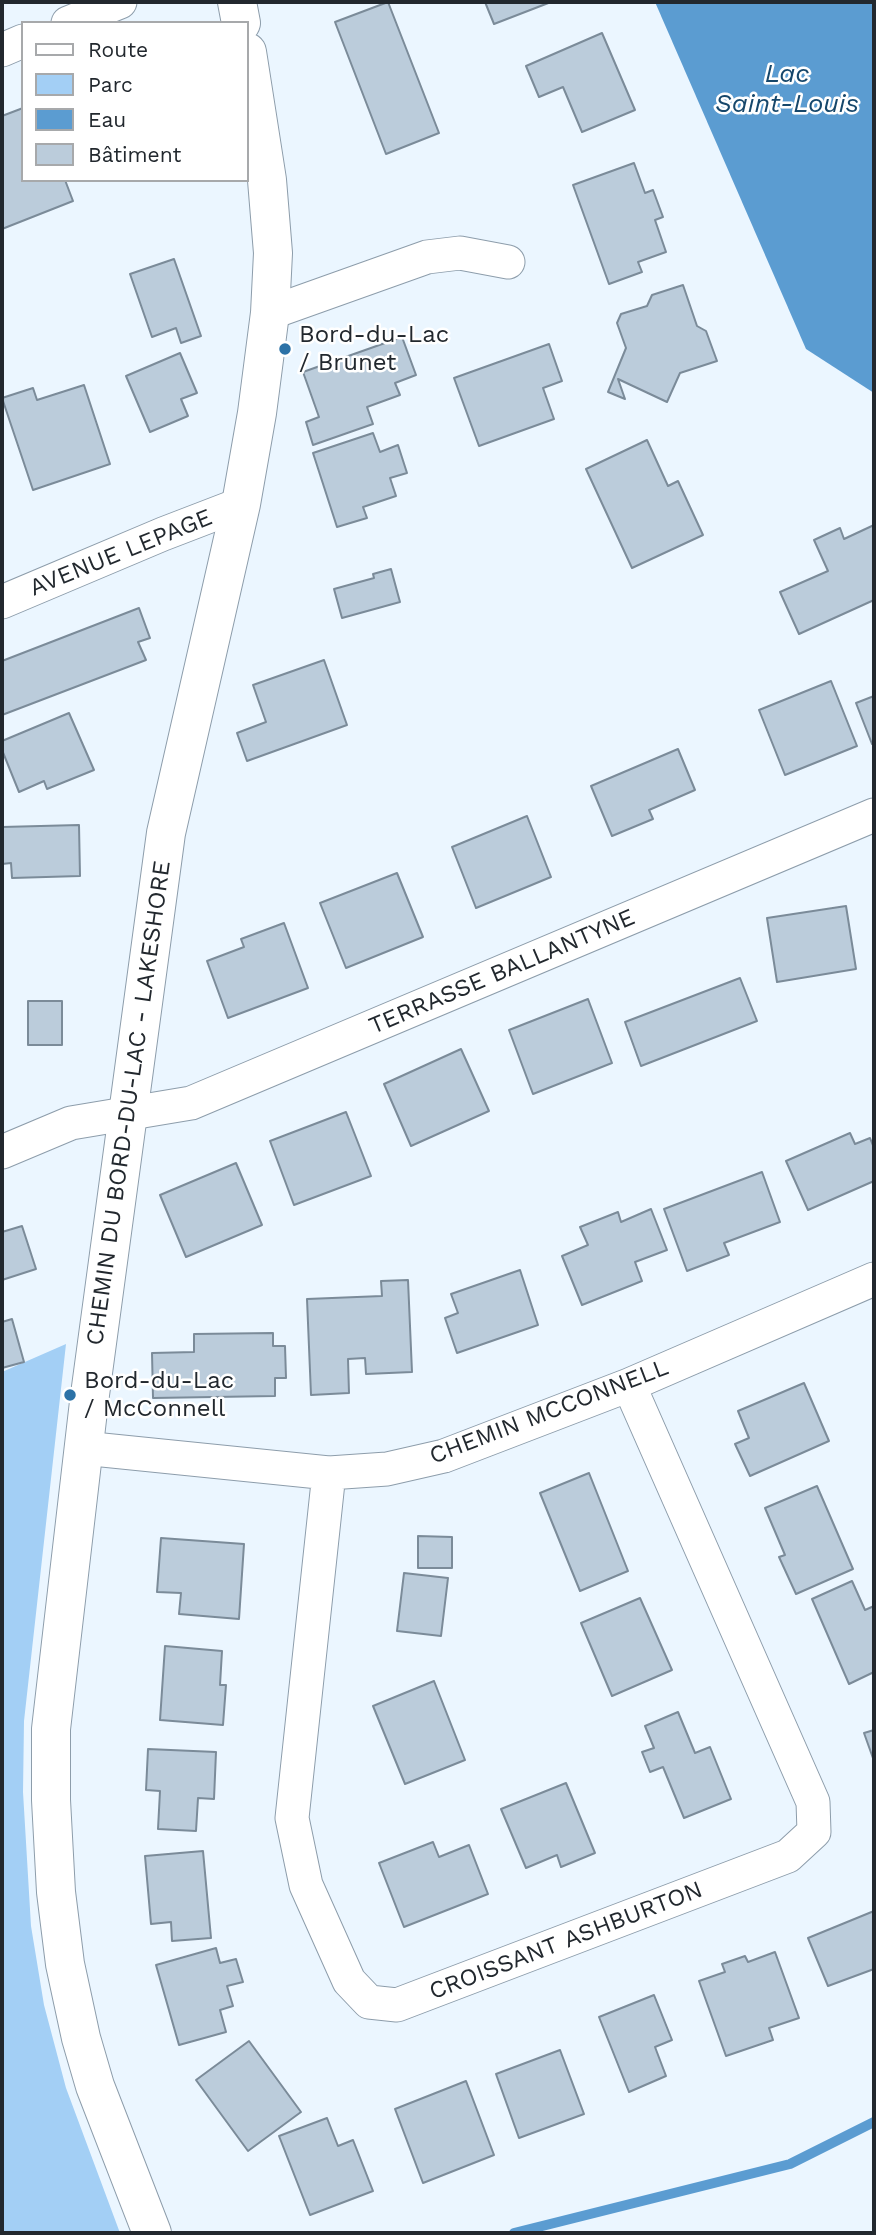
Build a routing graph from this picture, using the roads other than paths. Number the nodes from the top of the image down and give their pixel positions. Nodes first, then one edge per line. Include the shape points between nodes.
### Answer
1 (120, 2) edge
2 (237, 2) edge
3 (73, 21) edge
4 (241, 21) edge
5 (21, 42) edge
6 (2, 50) edge
7 (248, 58) edge
8 (508, 262) dead end
9 (270, 313) junction
10 (241, 504) junction
11 (2, 602) edge
12 (874, 815) edge
13 (126, 1114) junction
14 (2, 1152) edge
15 (874, 1279) edge
16 (629, 1385) junction
17 (83, 1448) junction
18 (328, 1473) junction
19 (152, 2233) edge

1 - 3 street
2 - 4 street
5 - 6 street
7 - 9 street, CHEMIN DU BORD-DU-LAC - LAKESHORE via 267,180 273,253
8 - 9 street via 460,253 427,257
9 - 10 street, CHEMIN DU BORD-DU-LAC - LAKESHORE
10 - 11 street, AVENUE LEPAGE
10 - 13 street, CHEMIN DU BORD-DU-LAC - LAKESHORE via 166,833
12 - 13 street, TERRASSE BALLANTYNE via 191,1103
13 - 14 street, TERRASSE BALLANTYNE via 71,1123
13 - 17 street, CHEMIN DU BORD-DU-LAC - LAKESHORE
15 - 16 street, CHEMIN MCCONNELL
16 - 18 street, CHEMIN MCCONNELL via 444,1456 387,1469
16 - 18 street, CROISSANT ASHBURTON via 813,1802 814,1832 788,1856 397,2005 369,2002 349,1981 306,1885 292,1818
17 - 18 street, CHEMIN MCCONNELL
17 - 19 street, CHEMIN DU BORD-DU-LAC - LAKESHORE via 51,1729 56,1892 80,2038

